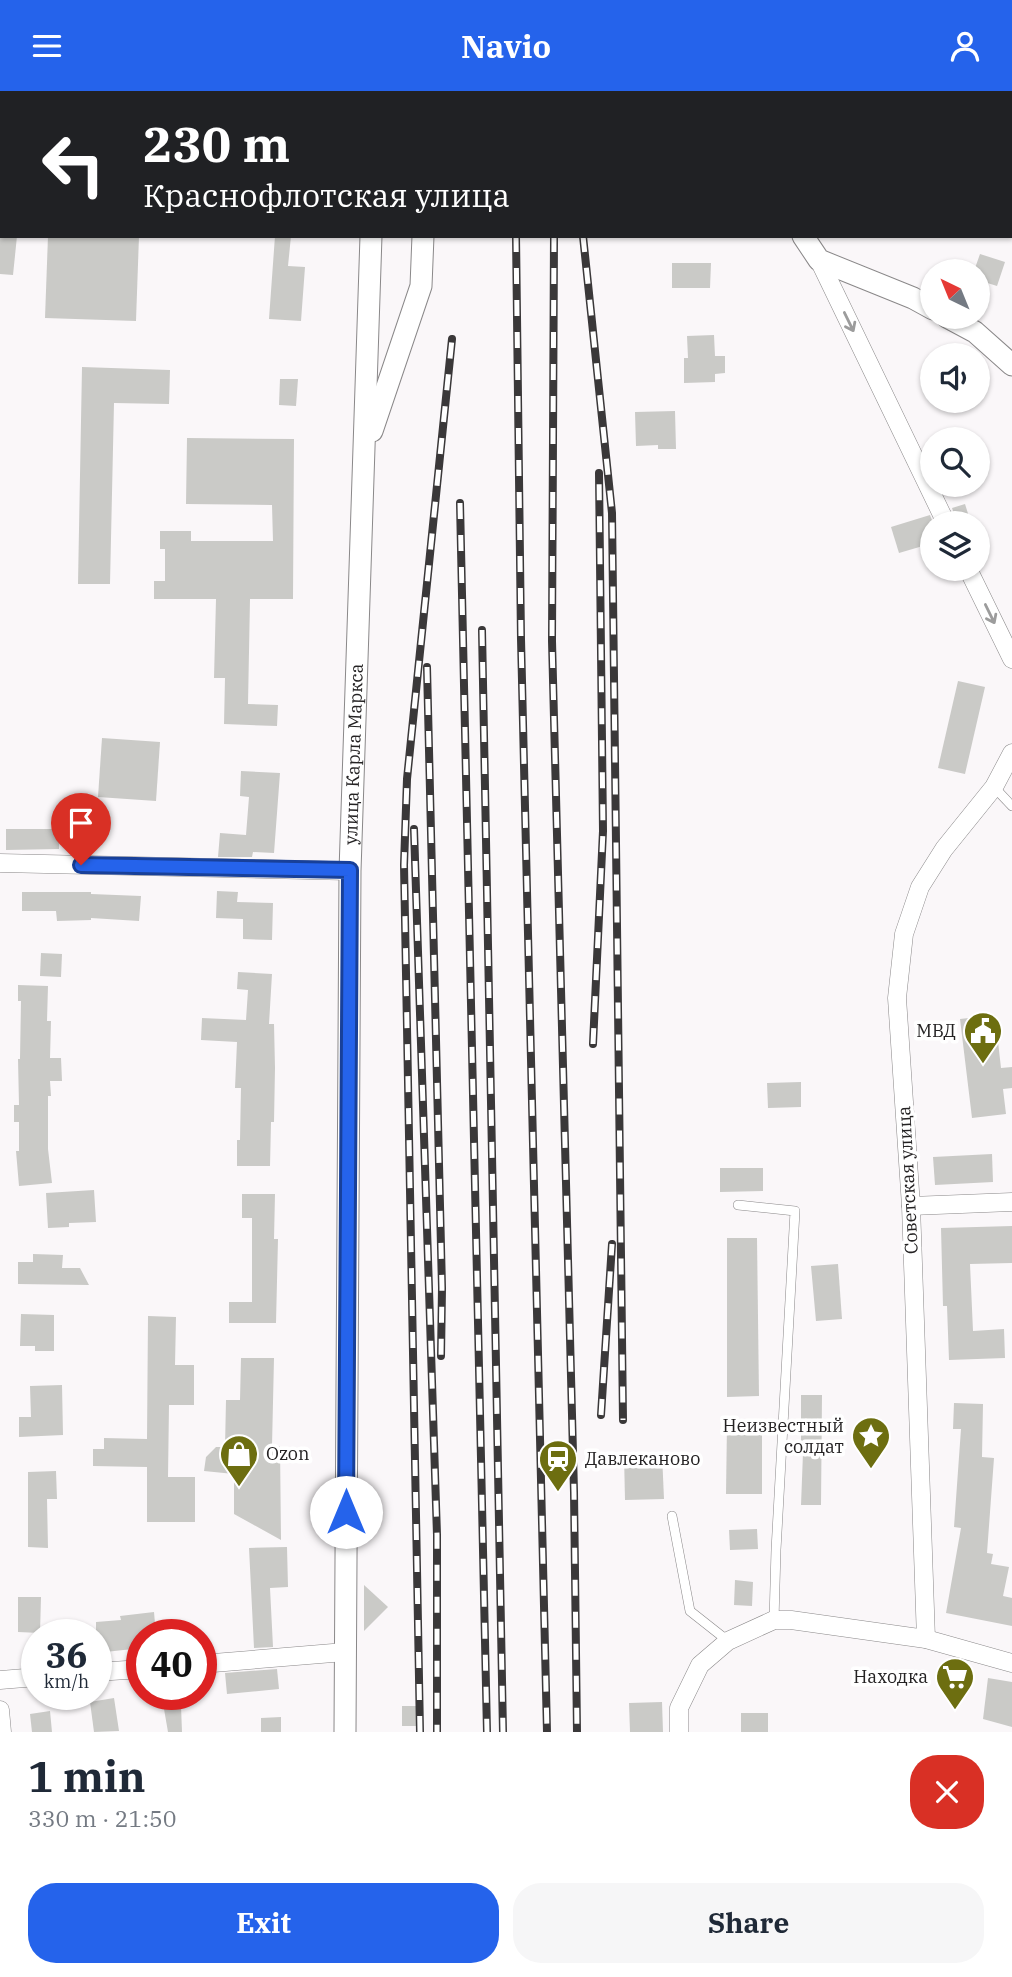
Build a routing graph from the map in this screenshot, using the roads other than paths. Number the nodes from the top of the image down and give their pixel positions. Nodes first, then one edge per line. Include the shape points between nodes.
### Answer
1 (371, 238) edge
2 (423, 238) edge
3 (804, 238) edge
4 (819, 260) junction
5 (920, 302) edge
6 (969, 329) edge
7 (1012, 365) edge
8 (364, 453) junction
9 (940, 511) edge
10 (974, 581) edge
11 (1012, 659) edge
12 (1012, 753) edge
13 (994, 787) junction
14 (1012, 806) edge
15 (0, 863) edge
16 (350, 870) junction
17 (1012, 1202) edge
18 (738, 1205) dead end
19 (911, 1206) junction
20 (671, 1516) dead end
21 (774, 1620) junction
22 (926, 1639) junction
23 (728, 1641) junction
24 (345, 1652) junction
25 (217, 1663) edge
26 (1012, 1663) edge
27 (21, 1678) edge
28 (0, 1680) edge
29 (0, 1710) edge
30 (2, 1732) edge
31 (345, 1732) edge
32 (679, 1732) edge

1 - 8 street, улица Карла Маркса
2 - 8 street via 421,286
3 - 4 street
4 - 5 street
4 -> 9 street
6 - 7 street
8 - 16 street, улица Карла Маркса
10 -> 11 street
12 - 13 street, Советская улица
13 - 14 lane
13 - 19 street, Советская улица via 919,887 904,934 897,998
15 - 16 street
16 - 24 street, улица Карла Маркса
17 - 19 street
18 - 21 lane via 795,1211
19 - 22 street, Советская улица
20 - 23 lane via 690,1611
21 - 22 street
21 - 23 street
22 - 26 street
23 - 32 street via 700,1665 679,1708
24 - 25 street
24 - 31 street, улица Карла Маркса
27 - 28 street
29 - 30 street

